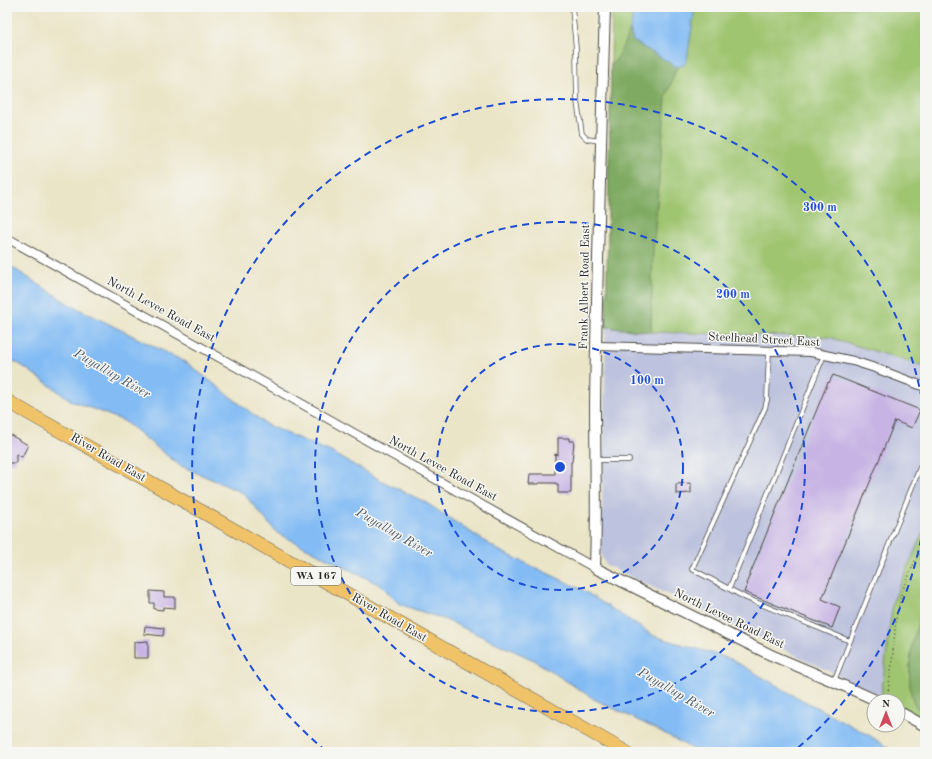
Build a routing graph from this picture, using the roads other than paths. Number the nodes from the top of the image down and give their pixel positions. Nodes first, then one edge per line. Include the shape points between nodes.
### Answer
1 (572, 7) edge
2 (606, 7) edge
3 (601, 142) junction
4 (7, 238) edge
5 (597, 346) junction
6 (769, 351) junction
7 (824, 354) junction
8 (925, 387) edge
9 (7, 400) edge
10 (925, 455) edge
11 (596, 460) junction
12 (629, 460) dead end
13 (595, 568) junction
14 (730, 589) junction
15 (850, 641) junction
16 (834, 682) junction
17 (866, 696) edge
18 (906, 715) edge
19 (925, 726) edge
20 (626, 752) edge

1 - 3 lane via 577,101 582,134 587,139
2 - 3 street, Frank Albert Road East
3 - 5 street, Frank Albert Road East
4 - 13 street, North Levee Road East
5 - 6 street, Steelhead Street East
5 - 11 street, Frank Albert Road East
6 - 7 street, Steelhead Street East
6 - 14 lane via 765,408 692,569
7 - 8 street, Steelhead Street East via 875,368
7 - 14 lane
9 - 20 main road, River Road East / WA 167
10 - 15 lane
11 - 12 lane
11 - 13 street, Frank Albert Road East
13 - 16 street, North Levee Road East via 771,655
14 - 15 lane
15 - 16 lane
16 - 17 street, North Levee Road East
18 - 19 street

